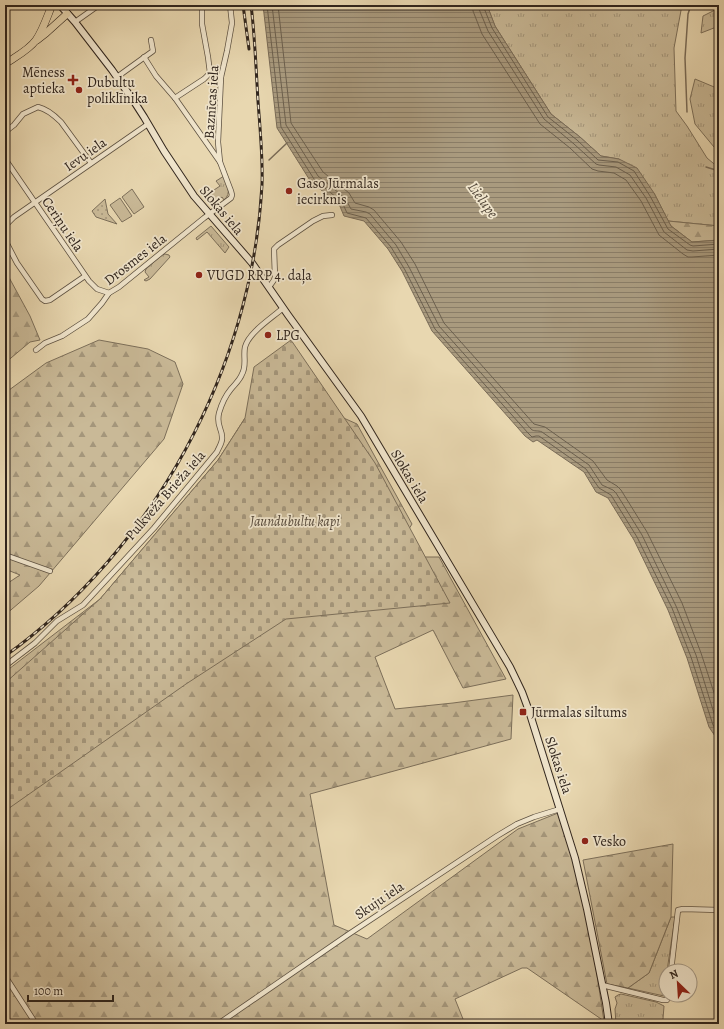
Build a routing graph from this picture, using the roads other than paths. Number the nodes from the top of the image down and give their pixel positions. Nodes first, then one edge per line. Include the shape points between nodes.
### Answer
1 (52, 5) edge
2 (60, 5) edge
3 (99, 5) edge
4 (202, 5) edge
5 (230, 5) edge
6 (67, 14) junction
7 (75, 22) junction
8 (151, 40) dead end
9 (35, 42) junction
10 (144, 57) junction
11 (5, 64) edge
12 (210, 73) junction
13 (117, 77) junction
14 (221, 77) junction
15 (175, 98) junction
16 (148, 124) junction
17 (5, 132) edge
18 (5, 159) edge
19 (220, 162) junction
20 (91, 163) junction
21 (231, 198) joint
22 (35, 203) junction
23 (209, 215) junction
24 (332, 215) dead end
25 (5, 226) edge
26 (5, 240) edge
27 (85, 276) junction
28 (269, 287) junction
29 (109, 293) junction
30 (283, 308) junction
31 (36, 350) dead end
32 (5, 555) edge
33 (50, 571) dead end
34 (5, 666) edge
35 (560, 809) junction
36 (719, 910) edge
37 (672, 963) edge
38 (5, 976) edge
39 (602, 984) junction
40 (658, 999) edge
41 (36, 1024) edge
42 (218, 1024) edge
43 (609, 1024) edge

1 - 9 main road
2 - 6 main road, Slokas iela
3 - 7 street
4 - 12 street via 202,24
5 - 14 street, Baznīcas iela via 232,22
6 - 7 main road, Slokas iela
6 - 9 main road
7 - 13 main road, Slokas iela
8 - 10 street via 153,50
9 - 11 main road
10 - 13 street
10 - 15 street
12 - 14 street
12 - 15 street
13 - 16 main road, Slokas iela
14 - 19 street, Baznīcas iela via 218,142
15 - 19 street
16 - 20 street, Ievu iela
16 - 23 main road, Slokas iela via 184,182
17 - 20 street via 23,114 38,107 45,108 61,122
18 - 22 street, Ceriņu iela
19 - 21 street, Baznīcas iela via 231,191
20 - 22 street, Ievu iela
21 - 23 street, Drosmes iela
22 - 25 street, Ievu iela
22 - 27 street, Ceriņu iela
23 - 28 main road, Slokas iela via 249,259
23 - 29 street, Drosmes iela
24 - 28 street via 313,221 274,249 275,277
26 - 27 street via 17,263 45,301
27 - 29 street, Ceriņu iela via 94,287
28 - 30 main road, Slokas iela
29 - 31 street, Drosmes iela via 88,319
30 - 34 street, Pulkveža Brieža iela via 257,330 245,347 242,374 230,390 218,415 222,437 217,452 154,528 83,605 57,621 35,643
30 - 35 main road, Slokas iela via 367,426 510,667 529,711
32 - 33 street
35 - 39 main road, Slokas iela via 575,858
35 - 42 street, Skuju iela via 517,824 497,836
36 - 37 street via 678,910
38 - 41 street
39 - 40 street
39 - 43 main road, Slokas iela

